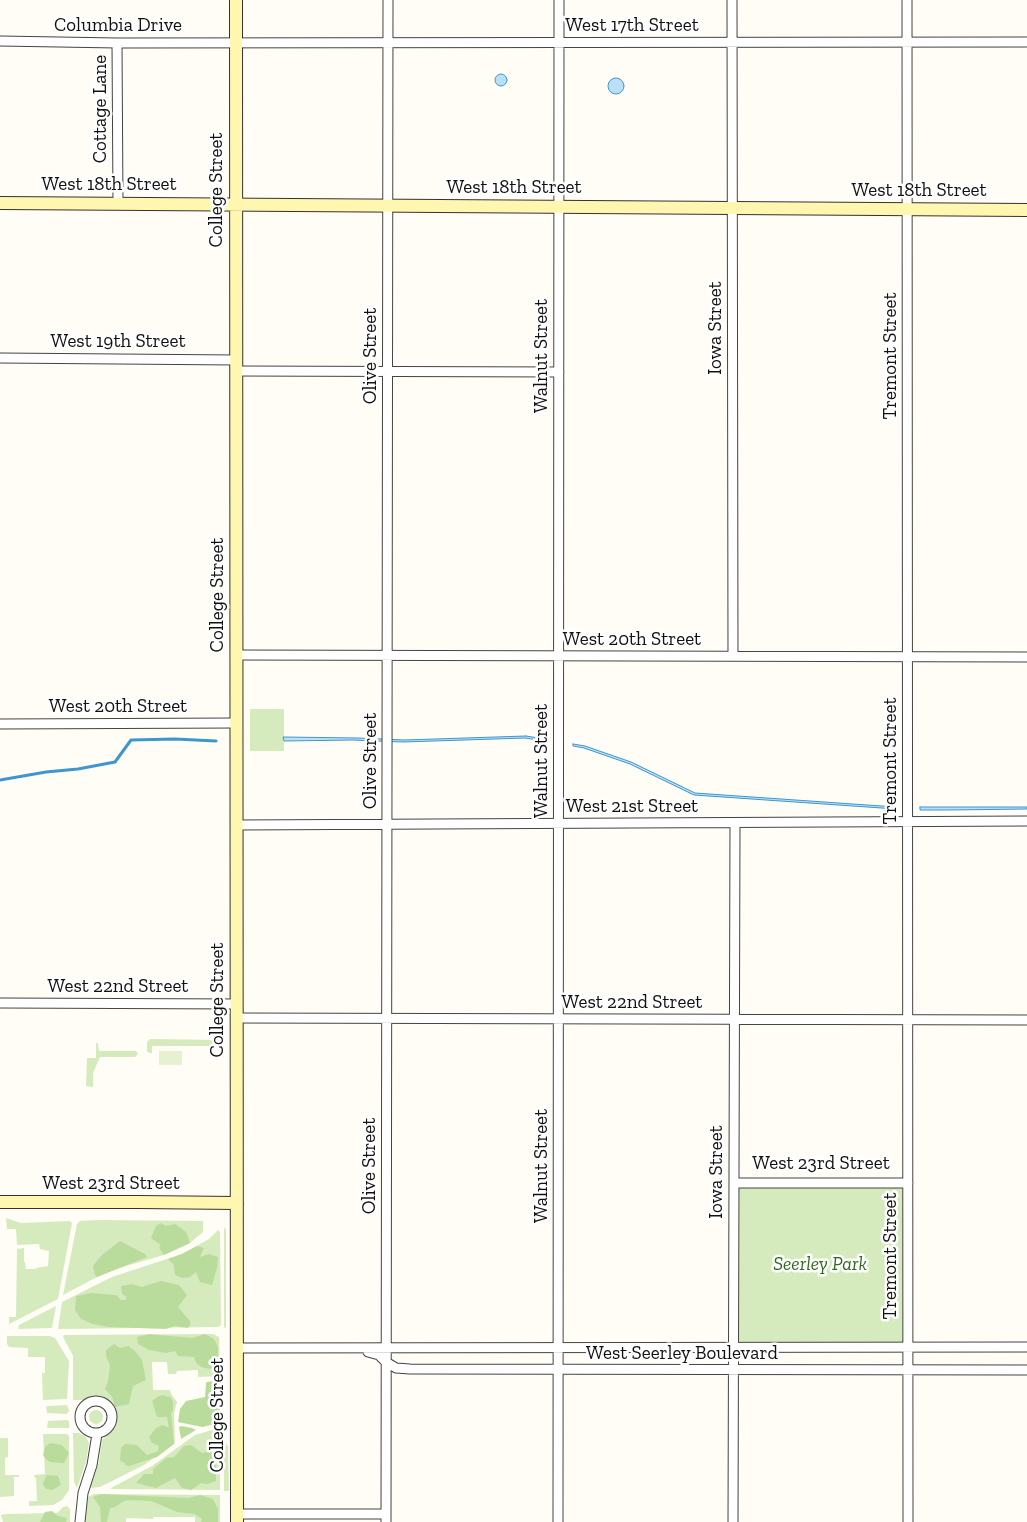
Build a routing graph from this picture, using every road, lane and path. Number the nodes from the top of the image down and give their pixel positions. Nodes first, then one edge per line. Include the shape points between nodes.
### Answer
1 (236, 0) edge
2 (388, 0) edge
3 (559, 0) edge
4 (732, 0) edge
5 (907, 0) edge
6 (0, 41) edge
7 (236, 42) junction
8 (388, 42) junction
9 (559, 42) junction
10 (732, 42) junction
11 (907, 42) junction
12 (1027, 42) edge
13 (117, 43) junction
14 (0, 203) edge
15 (118, 204) junction
16 (236, 205) junction
17 (388, 206) junction
18 (559, 207) junction
19 (732, 208) junction
20 (907, 209) junction
21 (1027, 210) edge
22 (0, 358) edge
23 (236, 365) junction
24 (388, 371) junction
25 (559, 372) junction
26 (236, 655) junction
27 (387, 655) junction
28 (558, 656) junction
29 (733, 656) junction
30 (907, 656) junction
31 (1027, 657) edge
32 (236, 723) junction
33 (0, 724) edge
34 (1027, 821) edge
35 (908, 822) junction
36 (735, 823) junction
37 (387, 824) junction
38 (558, 824) junction
39 (237, 825) junction
40 (0, 1003) edge
41 (237, 1004) junction
42 (237, 1018) junction
43 (387, 1018) junction
44 (558, 1019) junction
45 (734, 1019) junction
46 (908, 1020) junction
47 (1027, 1020) edge
48 (734, 1183) junction
49 (908, 1183) junction
50 (237, 1197) junction
51 (0, 1202) edge
52 (237, 1348) junction
53 (343, 1348) junction
54 (386, 1348) junction
55 (558, 1348) junction
56 (733, 1348) junction
57 (908, 1348) junction
58 (1027, 1348) edge
59 (386, 1362) junction
60 (559, 1369) junction
61 (908, 1370) junction
62 (1027, 1370) edge
63 (733, 1371) junction
64 (98, 1434) dead end
65 (237, 1518) edge
66 (386, 1518) edge
67 (80, 1522) edge
68 (558, 1522) edge
69 (733, 1522) edge
70 (908, 1522) edge

1 - 7 street, College Street
2 - 8 street, Olive Street
3 - 9 street, Walnut Street
4 - 10 street, Iowa Street
5 - 11 street, Tremont Street
6 - 13 street, Columbia Drive
7 - 8 street, West 17th Street
7 - 13 street, Columbia Drive
7 - 16 street, College Street
8 - 9 street, West 17th Street
8 - 17 street, Olive Street
9 - 10 street, West 17th Street
9 - 18 street, Walnut Street
10 - 11 street, West 17th Street
10 - 19 street, Iowa Street
11 - 12 street, West 17th Street
11 - 20 street, Tremont Street
13 - 15 street, Cottage Lane
14 - 15 street, West 18th Street
15 - 16 street, West 18th Street
16 - 17 street, West 18th Street
16 - 23 street, College Street
17 - 18 street, West 18th Street
17 - 24 street, Olive Street
18 - 19 street, West 18th Street
18 - 25 street, Walnut Street
19 - 20 street, West 18th Street
19 - 29 street, Iowa Street
20 - 21 street, West 18th Street
20 - 30 street, Tremont Street
22 - 23 street, West 19th Street
23 - 24 street, West 19th Street
23 - 26 street, College Street
24 - 25 street, West 19th Street
24 - 27 street, Olive Street
25 - 28 street, Walnut Street
26 - 27 street, West 20th Street
26 - 32 street, College Street
27 - 28 street, West 20th Street
27 - 37 street, Olive Street
28 - 29 street, West 20th Street
28 - 38 street, Walnut Street
29 - 30 street, West 20th Street
30 - 31 street, West 20th Street
30 - 35 street, Tremont Street
32 - 33 street, West 20th Street
32 - 39 street, College Street
34 - 35 street, West 21st Street
35 - 36 street, West 21st Street
35 - 46 street, Tremont Street
36 - 38 street, West 21st Street
36 - 45 street, Iowa Street
37 - 38 street, West 21st Street
37 - 39 street, West 21st Street
37 - 43 street, Olive Street
38 - 44 street, Walnut Street
39 - 41 street, College Street
40 - 41 street, West 22nd Street
41 - 42 street, College Street
42 - 43 street, West 22nd Street
42 - 50 street, College Street
43 - 44 street, West 22nd Street
43 - 54 street, Olive Street
44 - 45 street, West 22nd Street
44 - 55 street, Walnut Street
45 - 46 street, West 22nd Street
45 - 48 street, Iowa Street
46 - 47 street, West 22nd Street
46 - 49 street, Tremont Street
48 - 49 street, West 23rd Street
48 - 56 street, Iowa Street
49 - 57 street, Tremont Street
50 - 51 street, West 23rd Street via 223,1203
50 - 52 street, College Street
52 - 53 street, West Seerley Boulevard
52 - 65 street, College Street
53 - 54 street, West Seerley Boulevard
53 - 59 street, West Seerley Boulevard via 379,1354
54 - 55 street, West Seerley Boulevard
54 - 59 street, Olive Street
55 - 56 street, West Seerley Boulevard
55 - 60 street, Walnut Street
56 - 57 street, West Seerley Boulevard
56 - 63 street, Iowa Street
57 - 58 street, West Seerley Boulevard
57 - 61 street, Tremont Street
59 - 60 street, West Seerley Boulevard via 396,1368 410,1370
59 - 66 street, Olive Street
60 - 63 street, West Seerley Boulevard
60 - 68 street, Walnut Street
61 - 62 street, West Seerley Boulevard
61 - 63 street, West Seerley Boulevard
61 - 70 street, Tremont Street
63 - 69 street, Iowa Street
64 - 67 street via 83,1492
65 - 66 street

